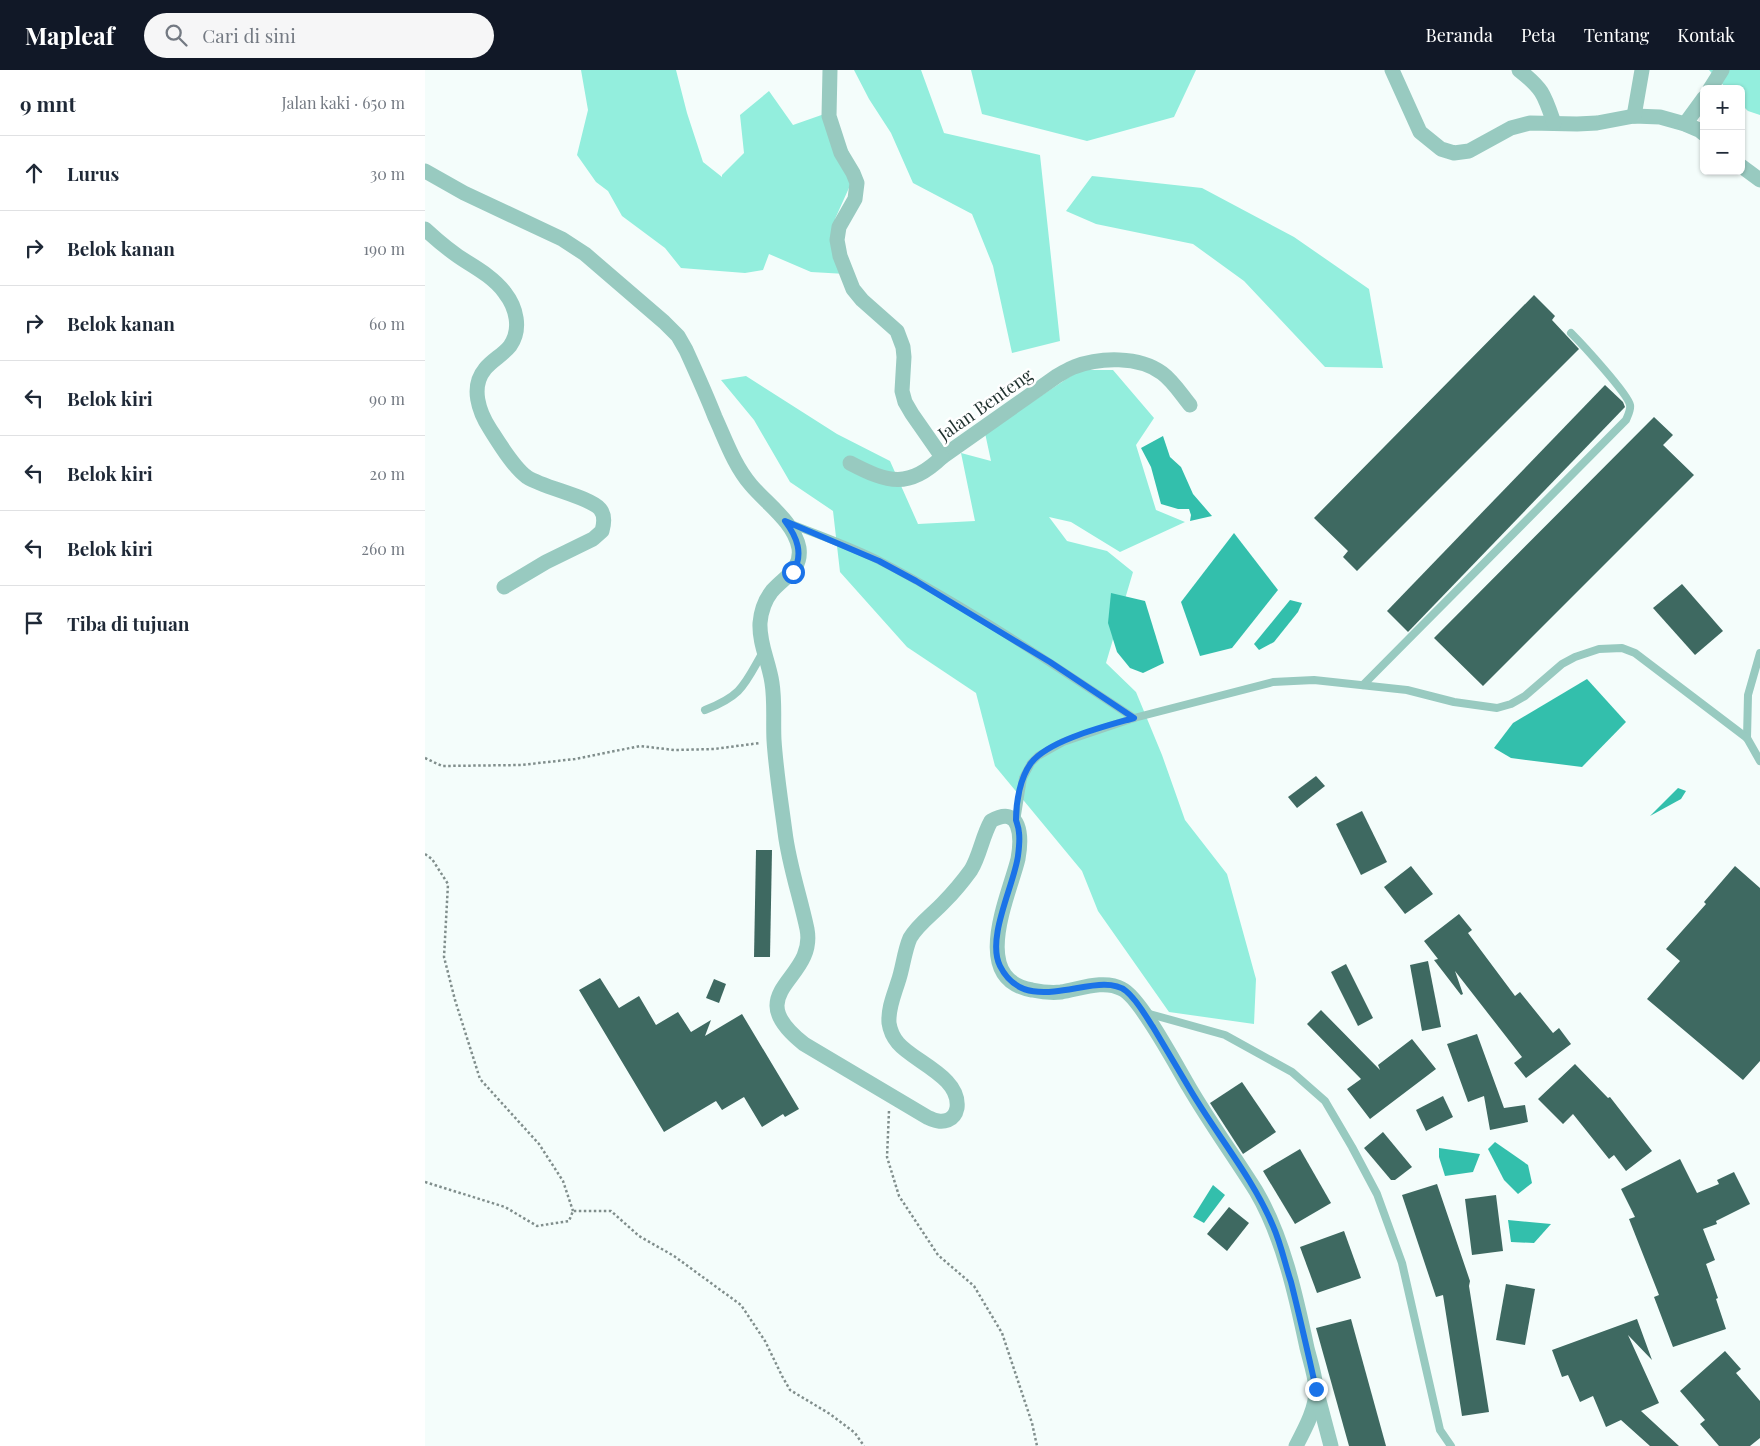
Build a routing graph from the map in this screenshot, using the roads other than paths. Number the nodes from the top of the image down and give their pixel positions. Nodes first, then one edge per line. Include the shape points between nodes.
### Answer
1 (830, 70) edge
2 (1392, 70) edge
3 (1519, 70) edge
4 (1642, 70) edge
5 (1722, 70) edge
6 (1713, 85) edge
7 (1700, 103) edge
8 (1634, 116) junction
9 (1554, 123) junction
10 (1685, 124) junction
11 (1700, 131) edge
12 (1745, 169) edge
13 (425, 171) edge
14 (1760, 180) edge
15 (425, 229) edge
16 (1571, 333) dead end
17 (1190, 405) dead end
18 (942, 457) junction
19 (850, 463) dead end
20 (785, 521) junction
21 (504, 587) dead end
22 (763, 652) junction
23 (1760, 653) edge
24 (1363, 685) junction
25 (705, 710) dead end
26 (1134, 718) junction
27 (1747, 738) junction
28 (1760, 760) edge
29 (1016, 821) junction
30 (1144, 1012) junction
31 (1316, 1389) junction
32 (1296, 1446) edge
33 (1331, 1446) edge
34 (1451, 1446) edge

1 - 18 street, Jalan Benteng via 829,116 841,152 857,183 855,199 839,228 840,256 853,289 897,331 903,346 902,391 905,402
2 - 9 street via 1420,132 1446,151 1469,151 1511,128 1530,123
3 - 9 street via 1545,96
4 - 8 street
5 - 6 street
7 - 10 street
8 - 9 street via 1597,123
8 - 10 street via 1660,117
10 - 11 street
12 - 14 street
13 - 20 street via 574,246 664,322 686,350 740,470
15 - 21 street via 504,290 515,308 514,337 510,346 484,369 477,387 478,405 489,427 527,477 602,511 602,531 593,539
16 - 24 lane via 1629,401 1626,420
17 - 18 street, Jalan Benteng via 1161,372 1141,362 1089,362 1057,376
18 - 19 street via 918,475 906,479 887,479
20 - 22 street via 795,535 799,555 793,572 772,591 762,610 760,636
20 - 26 lane via 879,561 916,581 1050,662
22 - 25 lane via 736,695
22 - 29 street via 772,683 774,741 790,866 808,947 803,960 783,985 776,1005 779,1016 787,1030 804,1044 937,1121 947,1121 955,1114 954,1093 933,1069 897,1042 889,1024 891,1005 911,938 970,872 991,821 1004,816
23 - 27 lane via 1748,696
24 - 26 lane via 1315,680 1273,682
24 - 27 lane via 1407,690 1454,702 1497,708 1525,696 1575,657 1599,649 1622,648 1635,653
26 - 29 lane via 1063,742 1038,756 1023,778
27 - 28 lane
29 - 30 street via 1018,857 997,944 1003,971 1022,988 1037,991 1117,987 1127,991
30 - 31 street via 1203,1112 1256,1192 1273,1226 1300,1318
30 - 34 lane via 1225,1035 1292,1072 1325,1101 1377,1194 1402,1263 1440,1430
31 - 32 street via 1313,1409
31 - 33 street

